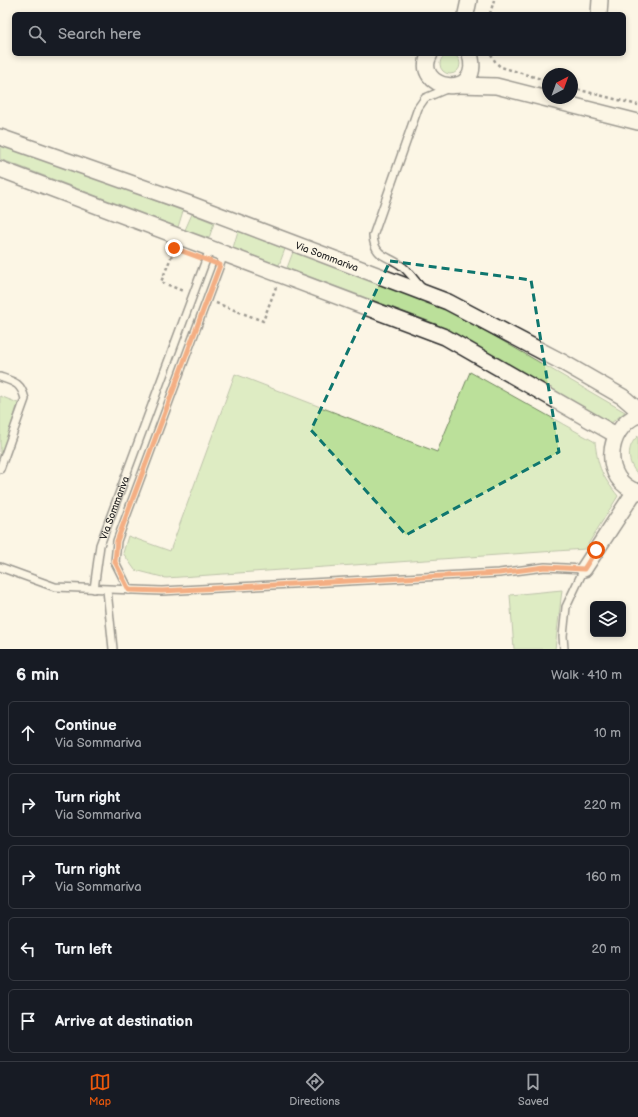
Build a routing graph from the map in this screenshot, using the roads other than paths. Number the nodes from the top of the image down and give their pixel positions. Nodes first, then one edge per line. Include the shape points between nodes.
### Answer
1 (469, 0) edge
2 (600, 0) edge
3 (466, 12) edge
4 (599, 12) edge
5 (429, 56) edge
6 (471, 58) edge
7 (455, 86) junction
8 (496, 86) junction
9 (638, 122) edge
10 (0, 136) edge
11 (0, 169) edge
12 (210, 249) junction
13 (224, 254) junction
14 (428, 295) junction
15 (0, 377) edge
16 (638, 410) edge
17 (638, 415) edge
18 (616, 435) junction
19 (0, 470) edge
20 (636, 492) edge
21 (0, 567) edge
22 (584, 569) junction
23 (94, 589) junction
24 (107, 590) junction
25 (129, 590) junction
26 (113, 649) edge
27 (564, 649) edge

1 - 3 street
2 - 4 street
5 - 7 street via 427,64 432,78 437,83
6 - 7 street via 469,76
6 - 8 street
7 - 8 street
7 - 14 lane via 425,98 418,108 373,236 374,246 381,255 403,266
8 - 9 street
10 - 14 street, Via Sommariva via 190,204
11 - 12 street
12 - 13 street
12 - 23 lane, Via Sommariva via 100,545
13 - 18 street via 446,337
13 - 25 lane, Via Sommariva via 117,541 115,562
14 - 16 street, Via Sommariva via 448,302 564,363 623,397
15 - 19 lane via 14,382 23,390 25,399
17 - 18 street via 622,425
18 - 20 street via 611,452 612,464 624,484
20 - 22 street
21 - 23 lane via 55,587
22 - 25 lane via 545,567 491,573 162,591
22 - 27 lane via 566,607
23 - 24 lane
24 - 25 lane
24 - 26 lane

